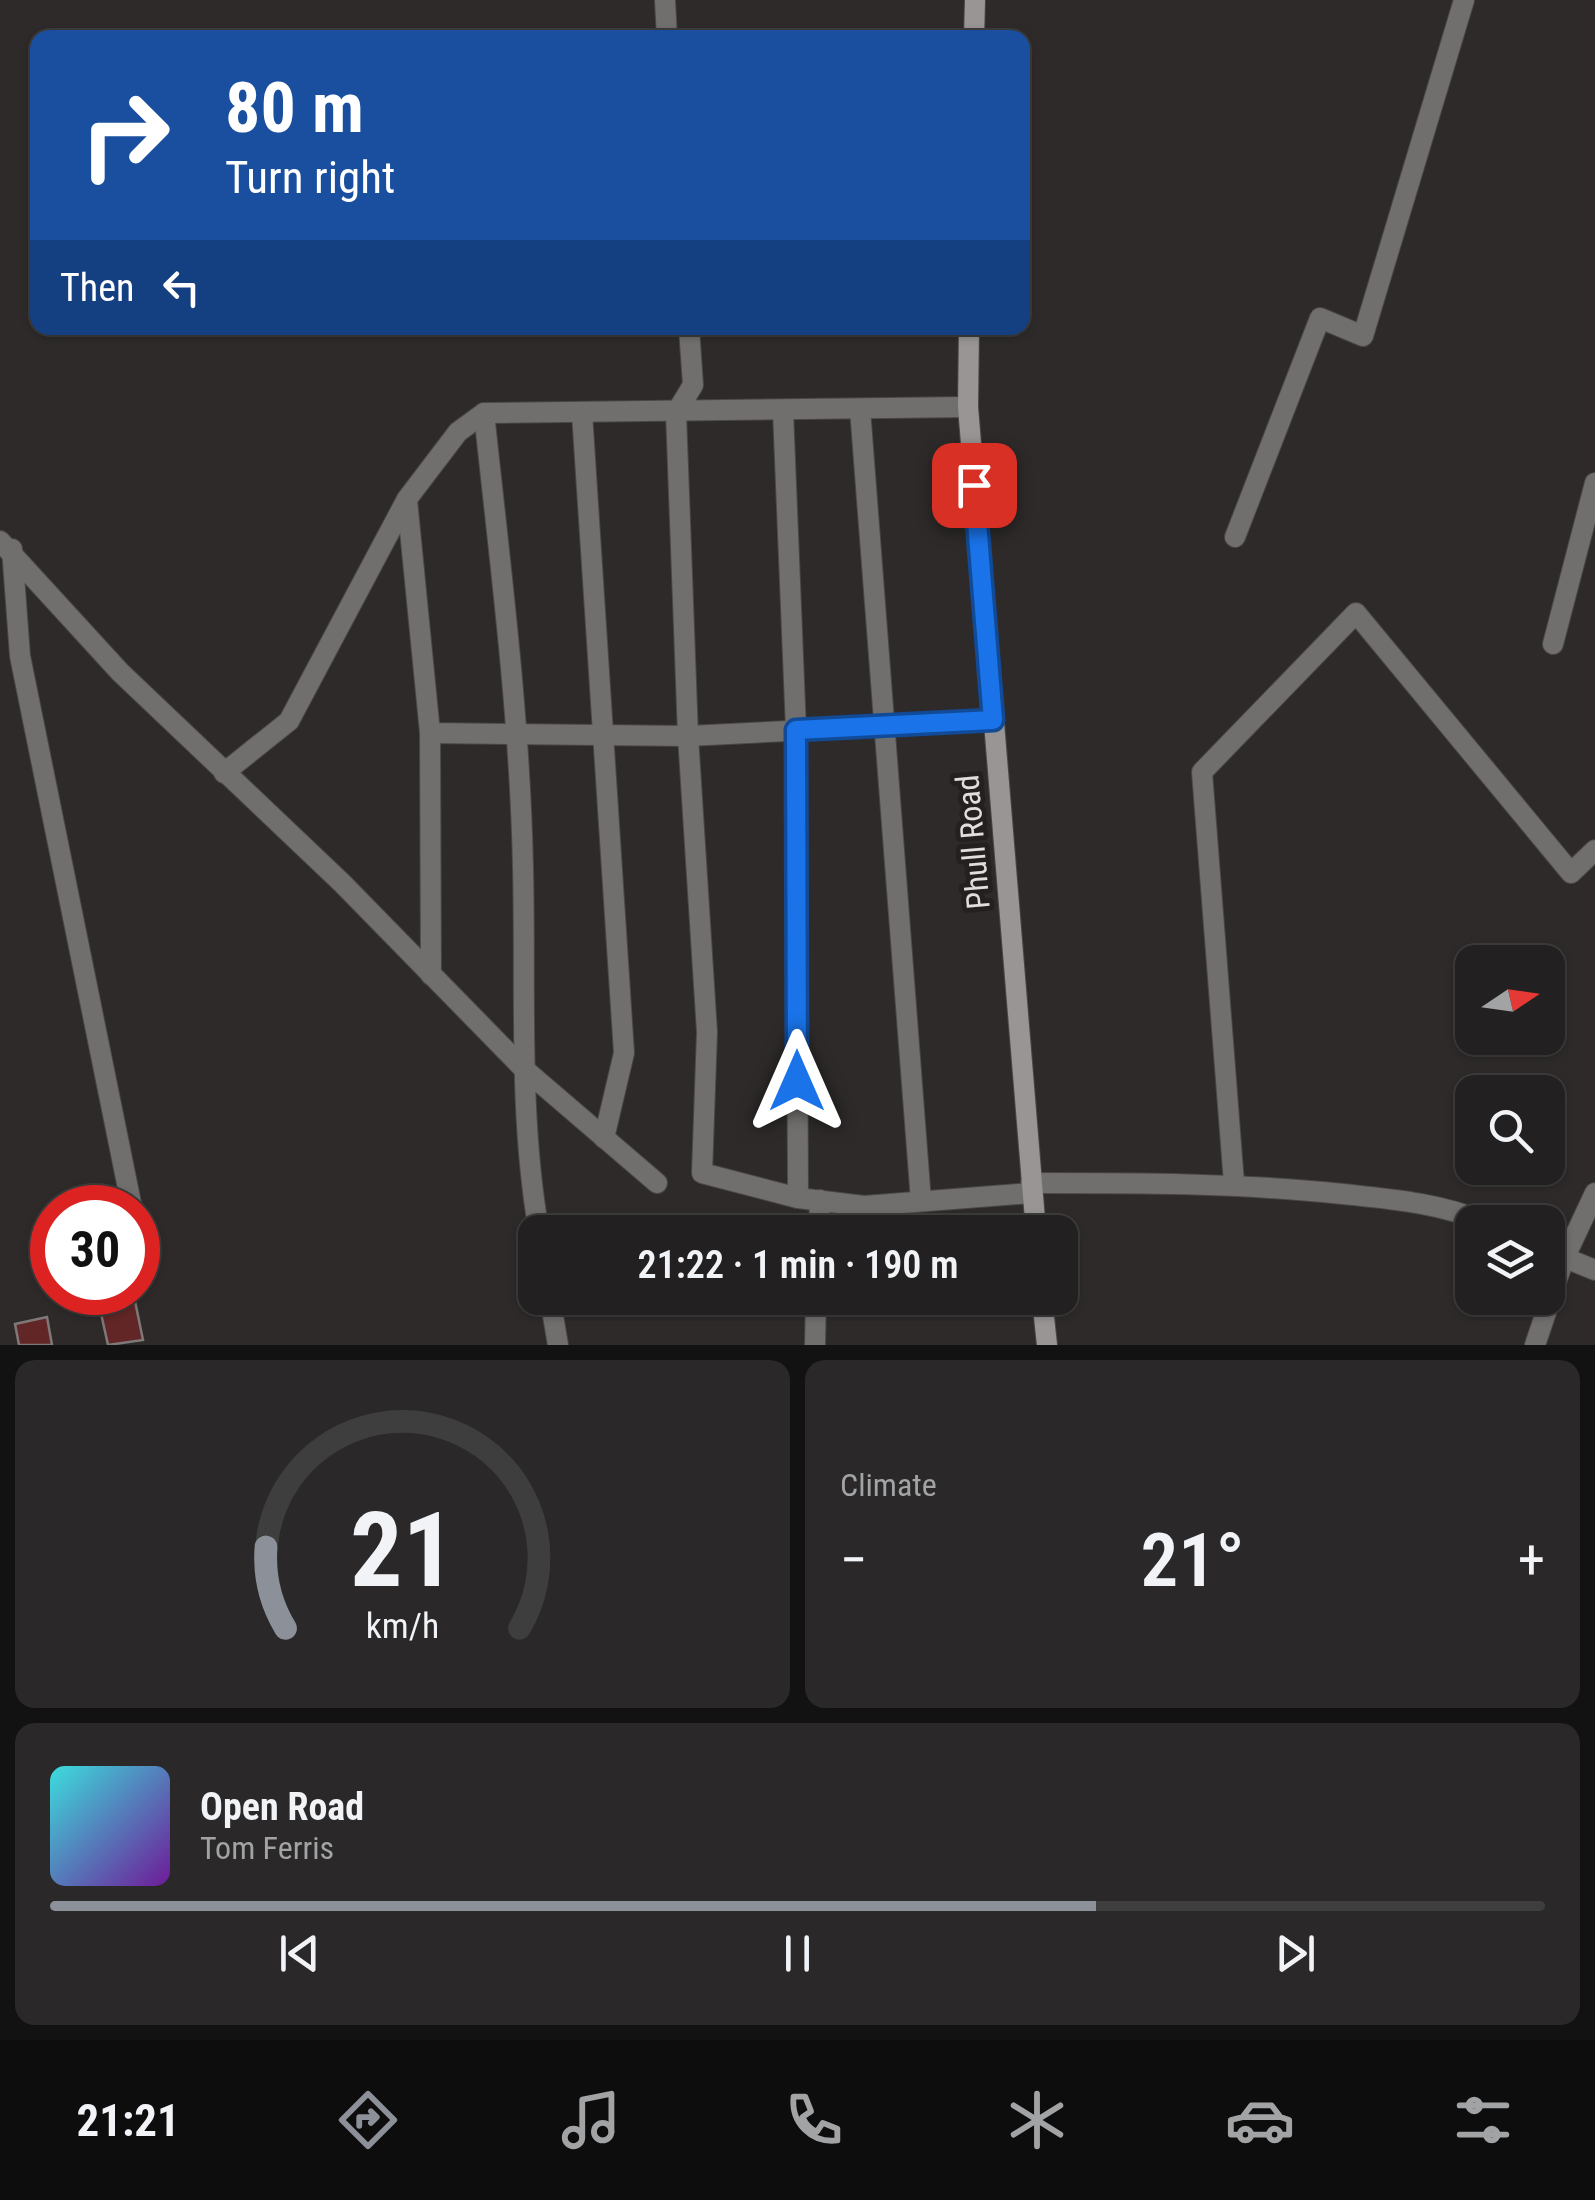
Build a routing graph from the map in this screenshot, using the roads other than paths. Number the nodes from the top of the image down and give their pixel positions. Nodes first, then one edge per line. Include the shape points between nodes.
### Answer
1 (665, 0) edge
2 (974, 0) edge
3 (1464, 0) edge
4 (667, 30) edge
5 (974, 30) edge
6 (689, 335) edge
7 (969, 335) edge
8 (968, 406) junction
9 (860, 409) junction
10 (783, 411) junction
11 (484, 413) junction
12 (582, 413) junction
13 (676, 413) junction
14 (1595, 484) edge
15 (407, 499) junction
16 (1235, 536) dead end
17 (6, 545) edge
18 (1553, 644) dead end
19 (993, 720) junction
20 (885, 726) junction
21 (796, 730) junction
22 (430, 733) junction
23 (516, 734) junction
24 (603, 735) junction
25 (688, 736) junction
26 (224, 772) junction
27 (1595, 850) edge
28 (432, 974) junction
29 (523, 1068) junction
30 (604, 1138) junction
31 (657, 1183) dead end
32 (1234, 1183) junction
33 (127, 1185) edge
34 (1031, 1188) junction
35 (1595, 1193) edge
36 (798, 1198) junction
37 (820, 1200) junction
38 (922, 1201) junction
39 (1455, 1211) edge
40 (537, 1215) edge
41 (820, 1215) edge
42 (1034, 1215) edge
43 (1565, 1241) edge
44 (1565, 1258) edge
45 (1595, 1270) edge
46 (553, 1315) edge
47 (815, 1315) edge
48 (1044, 1315) edge
49 (1542, 1315) edge
50 (558, 1345) edge
51 (814, 1345) edge
52 (1047, 1345) edge
53 (1535, 1345) edge

1 - 4 street
2 - 5 street
3 - 16 street via 1363,336 1320,318
6 - 13 street via 693,386
7 - 8 street, Phull Road
8 - 9 street
8 - 19 street, Phull Road
9 - 10 street
9 - 20 street
10 - 13 street
10 - 21 street
11 - 12 street
11 - 15 street via 458,432
11 - 23 street
12 - 13 street
12 - 24 street
13 - 25 street
14 - 18 street
15 - 22 street
15 - 26 street via 289,721
17 - 26 street via 120,672
17 - 33 street via 20,656
19 - 20 street
19 - 34 street, Phull Road
20 - 21 street
20 - 38 street
21 - 25 street
21 - 36 street
22 - 23 street
22 - 28 street
23 - 24 street
23 - 29 street
24 - 25 street
24 - 30 street via 624,1053
25 - 36 street via 707,1032 702,1173
26 - 28 street
27 - 32 street via 1571,873 1356,613 1202,772
28 - 29 street
29 - 30 street
29 - 40 street
30 - 31 street
32 - 34 street
32 - 39 street
34 - 38 street
34 - 42 street, Phull Road
35 - 43 street
36 - 37 street
37 - 38 street via 864,1206
37 - 41 street
44 - 45 street
46 - 50 street
47 - 51 street
48 - 52 street
49 - 53 street

